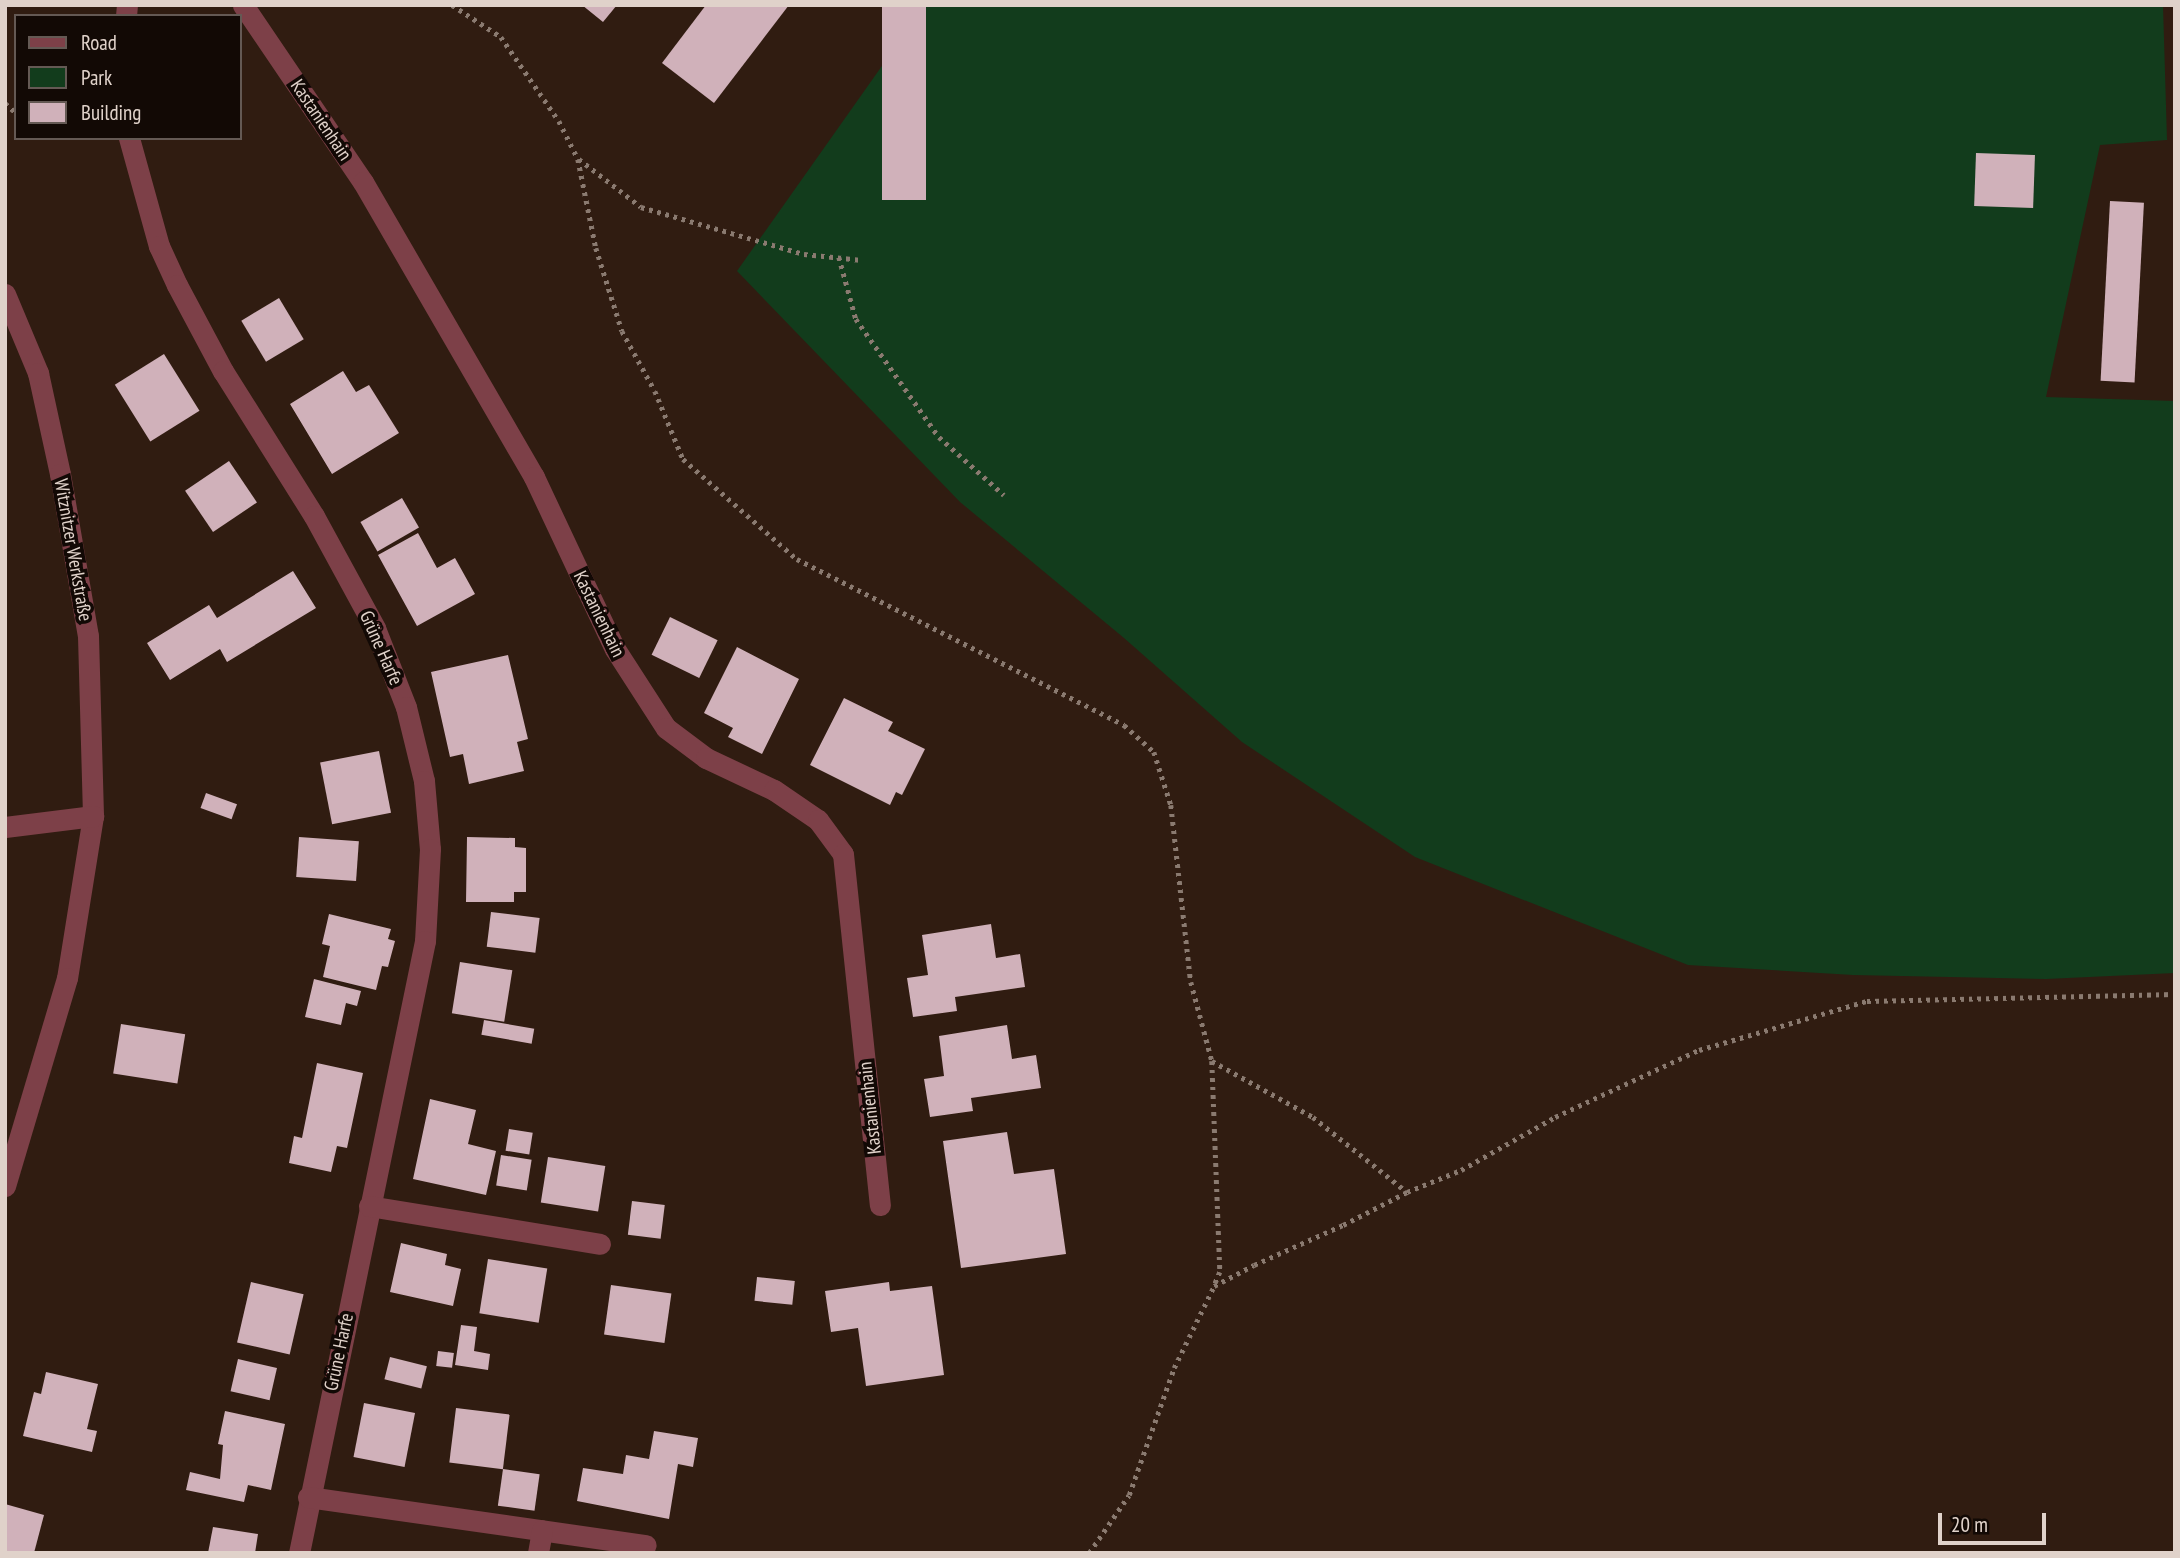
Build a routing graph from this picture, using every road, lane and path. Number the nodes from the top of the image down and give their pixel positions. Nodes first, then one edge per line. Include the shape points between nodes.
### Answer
1 (243, 5) edge
2 (452, 5) edge
3 (131, 140) edge
4 (578, 159) junction
5 (839, 257) junction
6 (862, 260) dead end
7 (5, 294) edge
8 (1004, 495) dead end
9 (93, 816) junction
10 (5, 827) edge
11 (2175, 994) edge
12 (1212, 1061) junction
13 (5, 1186) edge
14 (1407, 1192) junction
15 (880, 1205) dead end
16 (369, 1206) junction
17 (600, 1244) dead end
18 (1214, 1286) junction
19 (309, 1497) junction
20 (542, 1530) junction
21 (646, 1545) dead end
22 (299, 1553) edge
23 (538, 1553) edge
24 (1089, 1553) edge

1 - 15 street, Kastanienhain via 370,194 534,477 615,649 666,728 706,758 774,790 818,820 843,854
2 - 4 path via 501,37 559,121
3 - 16 street, Grüne Harfe via 159,246 177,285 223,372 314,516 375,628 406,707 424,781 430,849 425,941
4 - 5 path via 641,207 804,254
4 - 12 path via 596,248 622,331 655,391 683,459 797,559 1124,725 1154,752 1171,805 1191,982
5 - 6 path
5 - 8 path via 856,319 939,437
7 - 9 street, Witznitzer Werkstraße via 38,373 88,636
9 - 10 street
9 - 13 street, Witznitzer Werkstraße via 66,978
11 - 14 path via 1867,1001 1699,1050 1555,1117 1461,1170
12 - 14 path via 1313,1117
12 - 18 path via 1220,1272
14 - 18 path
16 - 17 street
16 - 19 street, Grüne Harfe
18 - 24 path via 1174,1368 1129,1494
19 - 20 street
19 - 22 street, Grüne Harfe
20 - 21 street
20 - 23 street

